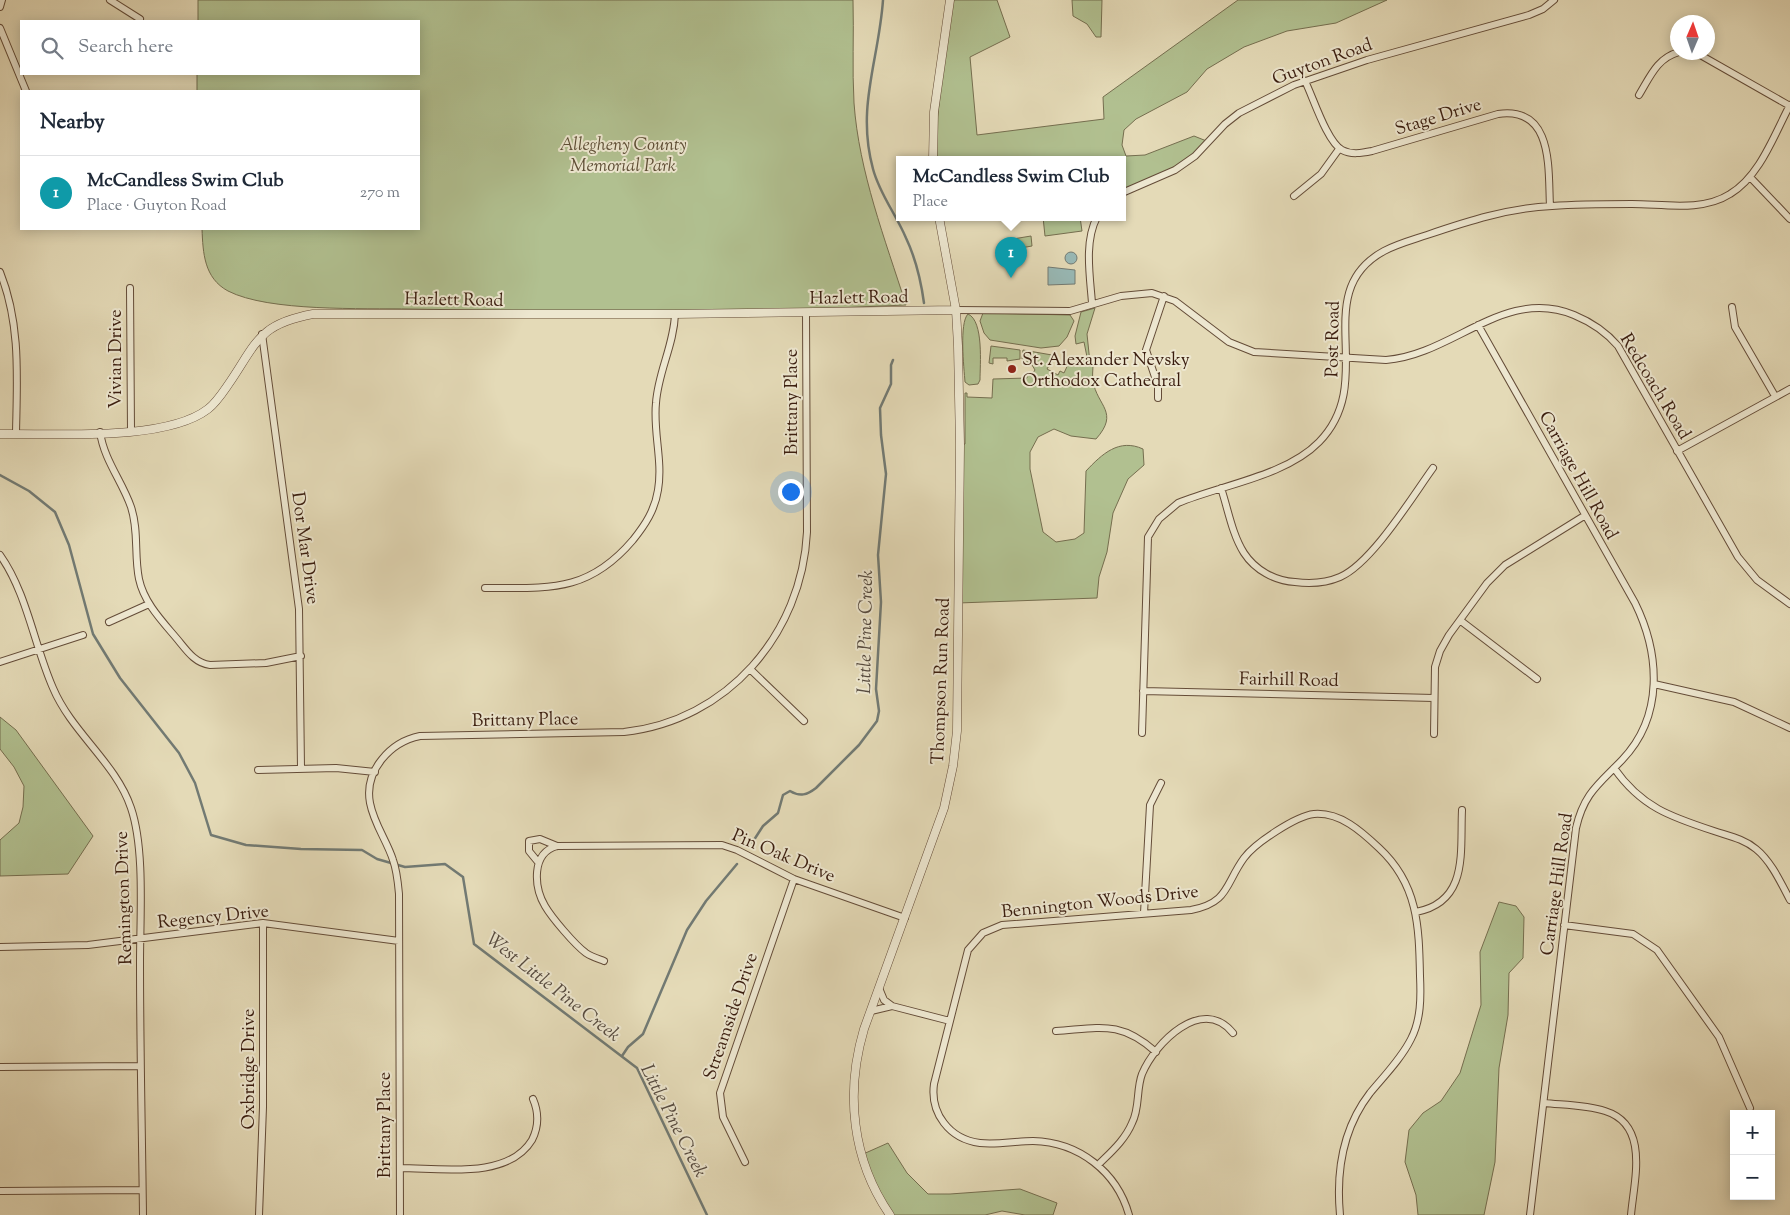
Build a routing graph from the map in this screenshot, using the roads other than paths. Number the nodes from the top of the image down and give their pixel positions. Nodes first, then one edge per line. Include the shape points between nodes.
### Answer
1 (2, 0) edge
2 (110, 0) edge
3 (950, 0) edge
4 (1554, 0) edge
5 (0, 8) edge
6 (140, 19) dead end
7 (0, 28) edge
8 (1670, 55) edge
9 (1709, 60) edge
10 (1305, 81) junction
11 (26, 90) edge
12 (1639, 95) dead end
13 (1790, 106) edge
14 (1339, 149) junction
15 (932, 156) edge
16 (1750, 177) junction
17 (1126, 191) edge
18 (1294, 196) dead end
19 (1550, 206) junction
20 (1790, 219) edge
21 (940, 221) edge
22 (1096, 221) edge
23 (0, 272) edge
24 (130, 288) dead end
25 (1164, 296) junction
26 (1092, 303) junction
27 (1732, 307) dead end
28 (956, 310) junction
29 (806, 312) junction
30 (675, 314) junction
31 (1478, 325) junction
32 (262, 334) junction
33 (1347, 358) junction
34 (1790, 388) edge
35 (1775, 396) junction
36 (1158, 398) dead end
37 (131, 431) junction
38 (100, 432) junction
39 (0, 434) edge
40 (16, 434) junction
41 (1677, 451) junction
42 (1433, 468) dead end
43 (1221, 488) junction
44 (1584, 516) junction
45 (0, 555) edge
46 (484, 588) dead end
47 (149, 604) junction
48 (1790, 604) edge
49 (1461, 621) junction
50 (109, 622) dead end
51 (83, 635) dead end
52 (38, 650) junction
53 (301, 656) junction
54 (0, 662) edge
55 (750, 669) junction
56 (1537, 679) dead end
57 (1654, 684) junction
58 (1143, 691) junction
59 (1434, 698) junction
60 (804, 721) dead end
61 (1790, 728) edge
62 (1142, 733) dead end
63 (1434, 734) dead end
64 (301, 768) junction
65 (1614, 768) junction
66 (258, 770) dead end
67 (375, 772) junction
68 (1161, 783) dead end
69 (1462, 810) dead end
70 (557, 846) junction
71 (538, 862) junction
72 (794, 879) junction
73 (1790, 900) edge
74 (1416, 912) junction
75 (1144, 913) junction
76 (905, 918) junction
77 (263, 923) junction
78 (1564, 925) junction
79 (140, 938) junction
80 (399, 941) junction
81 (0, 947) edge
82 (604, 961) dead end
83 (879, 988) junction
84 (892, 1006) junction
85 (871, 1012) junction
86 (950, 1021) junction
87 (1056, 1032) dead end
88 (1233, 1033) dead end
89 (1156, 1052) junction
90 (140, 1066) junction
91 (0, 1067) edge
92 (533, 1100) dead end
93 (1544, 1103) junction
94 (1750, 1108) dead end
95 (745, 1162) dead end
96 (1098, 1165) junction
97 (400, 1168) junction
98 (142, 1190) junction
99 (0, 1191) edge
100 (143, 1215) edge
101 (259, 1215) edge
102 (400, 1215) edge
103 (890, 1215) edge
104 (1130, 1215) edge
105 (1340, 1215) edge
106 (1530, 1215) edge
107 (1631, 1215) edge

1 - 5 street
2 - 6 street
3 - 15 street via 934,112
4 - 10 street, Guyton Road via 1529,15 1367,60
7 - 11 street
8 - 12 street via 1659,63
9 - 13 street
10 - 14 street
10 - 17 street, Guyton Road via 1248,107 1225,124 1200,152 1183,165
13 - 16 street, Post Road
14 - 18 street via 1321,174
14 - 19 street, Stage Drive via 1363,153 1490,116 1516,113 1532,122 1544,141
16 - 19 street, Post Road via 1729,195 1704,204
16 - 20 street
19 - 33 street, Post Road via 1475,219 1393,247 1377,256 1356,276 1348,291 1345,313
21 - 28 street, Thompson Run Road
22 - 26 street via 1089,264
23 - 40 street via 9,296 15,332
24 - 37 street, Vivian Drive
25 - 26 street, Redcoach Road via 1134,293
25 - 33 street, Redcoach Road via 1229,342 1248,350 1269,355
25 - 36 street via 1146,350 1158,386
26 - 28 street via 1070,311
27 - 35 street via 1735,327
28 - 29 street, Hazlett Road
28 - 76 street, Thompson Run Road via 960,445 956,747 944,808
29 - 30 street, Hazlett Road
29 - 55 street, Brittany Place via 807,532 804,565 787,616
30 - 32 street, Hazlett Road via 325,313 293,318
30 - 46 street via 674,332 656,402 658,490 642,528 612,563 586,579 548,586
31 - 33 street, Redcoach Road via 1436,347 1407,357 1386,360
31 - 41 street, Redcoach Road via 1513,311 1541,308 1565,312 1595,326 1622,352
31 - 44 street, Carriage Hill Road
32 - 37 street, Hazlett Road via 223,393 208,408 192,419 168,427
32 - 53 street, Dor Mar Drive via 300,610
33 - 43 street, Post Road via 1346,387 1339,414 1318,443 1292,461
34 - 35 street
35 - 41 street
37 - 38 street, Hazlett Road
38 - 40 street, Hazlett Road
38 - 47 street via 104,453 132,509 139,580
39 - 40 street, Hazlett Road
41 - 48 street, Redcoach Road via 1742,564 1770,591
42 - 43 street via 1364,559 1340,577 1316,583 1276,579 1248,558 1239,542
43 - 58 street, Post Road via 1178,503 1163,514 1151,531
44 - 49 street via 1505,565 1487,583
44 - 57 street, Carriage Hill Road via 1646,626 1654,655
45 - 52 street, Remington Drive via 17,583
47 - 50 street
47 - 53 street via 193,658 201,663 258,663
49 - 56 street
49 - 59 street via 1438,658
51 - 52 street
52 - 54 street
52 - 79 street, Remington Drive via 65,712 115,777 130,806 138,840
53 - 64 street, Dor Mar Drive
55 - 60 street
55 - 67 street, Brittany Place via 707,704 654,727 624,732 420,736 392,748
57 - 61 street via 1734,702
57 - 65 street, Carriage Hill Road via 1649,711 1640,733
58 - 59 street, Fairhill Road
58 - 62 street, Post Road
59 - 63 street
64 - 66 street
64 - 67 street
65 - 73 street via 1631,789 1657,810 1737,838 1756,849 1766,859
65 - 78 street, Carriage Hill Road via 1591,790 1579,815
67 - 80 street, Brittany Place via 370,792 371,805 395,868 399,894
68 - 75 street via 1150,805
69 - 74 street via 1456,883 1438,904
70 - 71 street via 546,851
70 - 71 street, Pin Oak Drive via 540,838 530,841 529,851
70 - 72 street, Pin Oak Drive via 722,845
71 - 82 street, Pin Oak Drive via 539,890 548,910 585,952
72 - 76 street, Pin Oak Drive
72 - 95 street, Streamside Drive via 720,1093 723,1117
74 - 75 street, Bennington Woods Drive via 1402,876 1385,853 1347,822 1319,814 1296,820 1247,854 1229,888 1214,903 1191,910
74 - 105 street, Bennington Woods Drive via 1420,984 1417,1025 1408,1044 1367,1098 1349,1130 1340,1166
75 - 86 street, Bennington Woods Drive via 1010,924 987,930 972,943 966,954
76 - 83 street, Thompson Run Road
77 - 79 street, Regency Drive
77 - 80 street, Regency Drive
77 - 101 street, Oxbridge Drive via 264,1107
78 - 93 street, Carriage Hill Road
78 - 94 street via 1633,934 1657,950 1719,1037
79 - 81 street, Regency Drive via 71,946
79 - 90 street, Remington Drive
80 - 97 street, Brittany Place
83 - 84 street via 884,1000
83 - 85 street, Thompson Run Road
84 - 85 street
84 - 86 street
85 - 103 street, Thompson Run Road via 856,1060 855,1124 866,1171
86 - 96 street, Bennington Woods Drive via 933,1095 937,1112 948,1128 978,1143 1038,1142 1057,1145 1081,1153
87 - 89 street via 1122,1030 1138,1036
88 - 89 street via 1217,1021 1196,1020 1180,1028
89 - 96 street via 1142,1075 1131,1126
90 - 91 street
90 - 98 street, Remington Drive
92 - 97 street via 538,1115 534,1135 521,1154 510,1161 480,1168
93 - 106 street, Carriage Hill Road
93 - 107 street via 1605,1111 1628,1127 1636,1150
96 - 104 street, Bennington Woods Drive via 1119,1192
97 - 102 street, Brittany Place
98 - 99 street
98 - 100 street, Remington Drive

